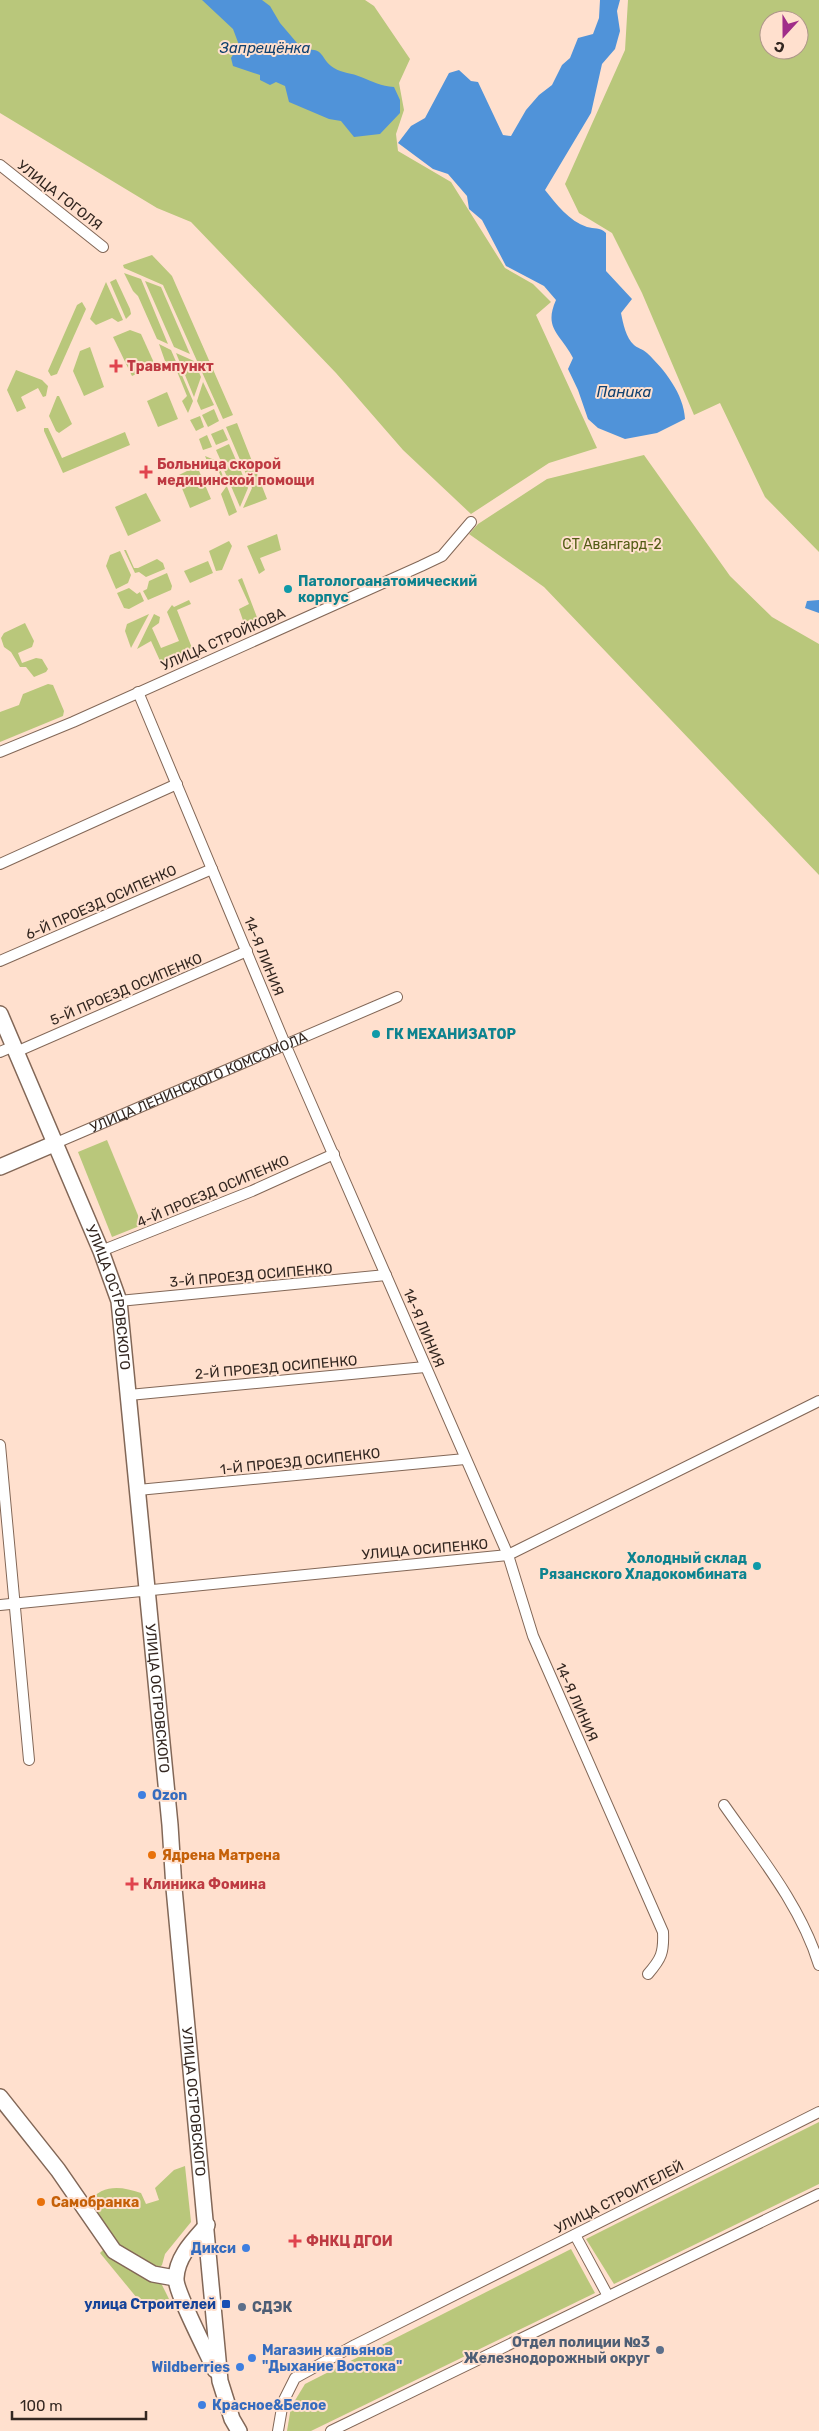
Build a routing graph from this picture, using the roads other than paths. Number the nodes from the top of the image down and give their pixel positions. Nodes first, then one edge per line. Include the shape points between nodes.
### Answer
1 (0, 165) edge
2 (103, 246) dead end
3 (471, 522) dead end
4 (138, 692) junction
5 (0, 752) edge
6 (177, 784) junction
7 (0, 864) edge
8 (212, 869) junction
9 (247, 951) junction
10 (0, 961) edge
11 (397, 997) dead end
12 (0, 1014) edge
13 (285, 1044) junction
14 (10, 1050) edge
15 (56, 1143) junction
16 (334, 1154) junction
17 (0, 1167) edge
18 (101, 1251) junction
19 (386, 1275) junction
20 (119, 1301) junction
21 (425, 1367) junction
22 (129, 1395) junction
23 (819, 1401) edge
24 (0, 1445) edge
25 (465, 1459) junction
26 (138, 1490) junction
27 (508, 1555) junction
28 (146, 1590) junction
29 (14, 1604) junction
30 (0, 1605) edge
31 (29, 1760) dead end
32 (724, 1805) dead end
33 (819, 1965) edge
34 (648, 1974) dead end
35 (0, 2097) edge
36 (819, 2112) edge
37 (819, 2194) edge
38 (206, 2225) junction
39 (575, 2235) junction
40 (176, 2278) junction
41 (608, 2296) junction
42 (220, 2381) junction
43 (239, 2431) edge
44 (278, 2431) edge
45 (330, 2431) edge

1 - 2 street, УЛИЦА ГОГОЛЯ
3 - 4 street, УЛИЦА СТРОЙКОВА via 442,556
4 - 5 street, УЛИЦА СТРОЙКОВА
4 - 6 street, 14-Я ЛИНИЯ
6 - 7 street
6 - 8 street, 14-Я ЛИНИЯ
8 - 9 street, 14-Я ЛИНИЯ
8 - 10 street, 6-Й ПРОЕЗД ОСИПЕНКО
9 - 13 street, 14-Я ЛИНИЯ
9 - 14 street, 5-Й ПРОЕЗД ОСИПЕНКО
11 - 13 street, УЛИЦА ЛЕНИНСКОГО КОМСОМОЛА
12 - 14 street, УЛИЦА ОСТРОВСКОГО
13 - 15 street, УЛИЦА ЛЕНИНСКОГО КОМСОМОЛА
13 - 16 street, 14-Я ЛИНИЯ
14 - 15 street, УЛИЦА ОСТРОВСКОГО
15 - 17 street, УЛИЦА ЛЕНИНСКОГО КОМСОМОЛА
15 - 18 street, УЛИЦА ОСТРОВСКОГО
16 - 18 street, 4-Й ПРОЕЗД ОСИПЕНКО via 252,1191
16 - 19 street, 14-Я ЛИНИЯ
18 - 20 street, УЛИЦА ОСТРОВСКОГО
19 - 20 street, 3-Й ПРОЕЗД ОСИПЕНКО
19 - 21 street, 14-Я ЛИНИЯ
20 - 22 street, УЛИЦА ОСТРОВСКОГО
21 - 22 street, 2-Й ПРОЕЗД ОСИПЕНКО
21 - 25 street, 14-Я ЛИНИЯ
22 - 26 street, УЛИЦА ОСТРОВСКОГО
23 - 27 street, УЛИЦА ОСИПЕНКО
24 - 29 street
25 - 26 street, 1-Й ПРОЕЗД ОСИПЕНКО
25 - 27 street, 14-Я ЛИНИЯ
26 - 28 street, УЛИЦА ОСТРОВСКОГО
27 - 28 street, УЛИЦА ОСИПЕНКО
27 - 34 street, 14-Я ЛИНИЯ via 533,1636 663,1932 664,1948
28 - 29 street, УЛИЦА ОСИПЕНКО
28 - 38 street, УЛИЦА ОСТРОВСКОГО
29 - 30 street, УЛИЦА ОСИПЕНКО
29 - 31 street
32 - 33 street via 792,1905 811,1939
35 - 40 street via 58,2170 114,2251 153,2274
36 - 39 street, УЛИЦА СТРОИТЕЛЕЙ
37 - 41 street
38 - 40 street via 184,2252
38 - 42 street, УЛИЦА ОСТРОВСКОГО
39 - 41 street
39 - 44 street, УЛИЦА СТРОИТЕЛЕЙ via 294,2378 283,2402
40 - 42 street via 183,2301
41 - 45 street
42 - 43 street, УЛИЦА ОСТРОВСКОГО

